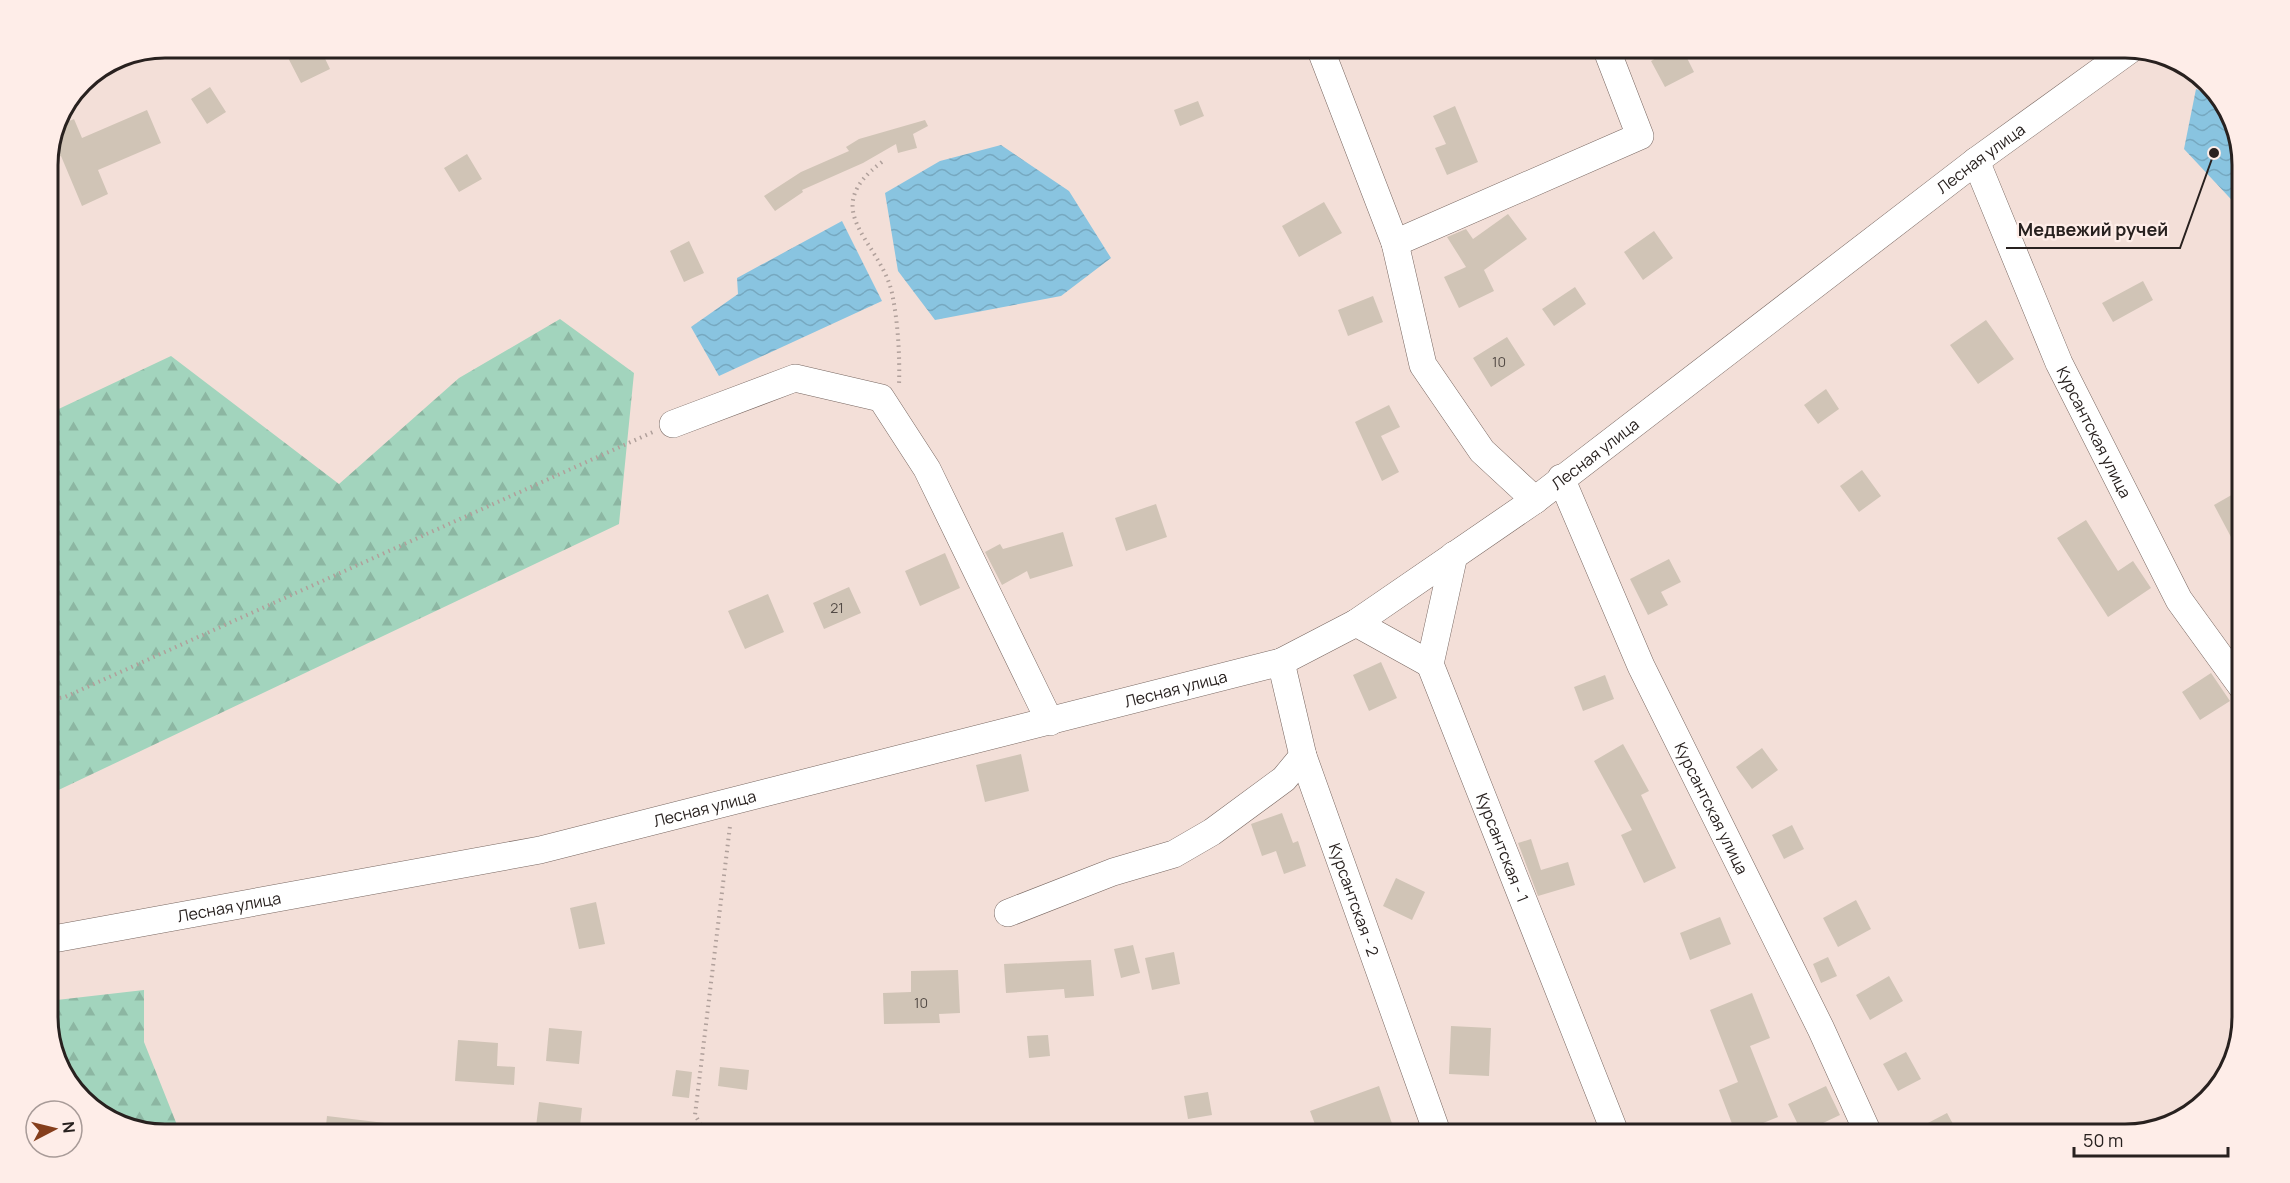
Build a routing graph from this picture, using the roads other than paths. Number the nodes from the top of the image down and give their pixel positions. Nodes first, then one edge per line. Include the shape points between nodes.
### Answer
1 (1324, 58) edge
2 (1610, 58) edge
3 (2120, 58) edge
4 (1976, 161) junction
5 (1395, 243) junction
6 (673, 424) road end
7 (1561, 478) junction
8 (1535, 500) junction
9 (1454, 555) junction
10 (1356, 623) junction
11 (1281, 662) junction
12 (1430, 664) junction
13 (2232, 673) edge
14 (1050, 722) junction
15 (1303, 756) junction
16 (1008, 913) dead end
17 (59, 938) edge
18 (1434, 1124) edge
19 (1612, 1124) edge
20 (1864, 1124) edge

1 - 5 street
2 - 5 street via 1640,136
3 - 4 street, Лесная улица
4 - 7 street, Лесная улица
4 - 13 street, Курсантская улица via 2059,363 2178,600
5 - 8 street via 1423,365 1482,451
6 - 14 street via 795,378 881,398 927,470
7 - 8 street, Лесная улица
7 - 20 street, Курсантская улица via 1641,666
8 - 9 street, Лесная улица
9 - 10 street, Лесная улица
9 - 12 street
10 - 11 street, Лесная улица
10 - 12 street
11 - 14 street, Лесная улица
11 - 15 street, Курсантская - 2
12 - 19 street, Курсантская - 1
14 - 17 street, Лесная улица via 540,850
15 - 16 street via 1284,779 1212,832 1174,854 1113,872
15 - 18 street, Курсантская - 2

